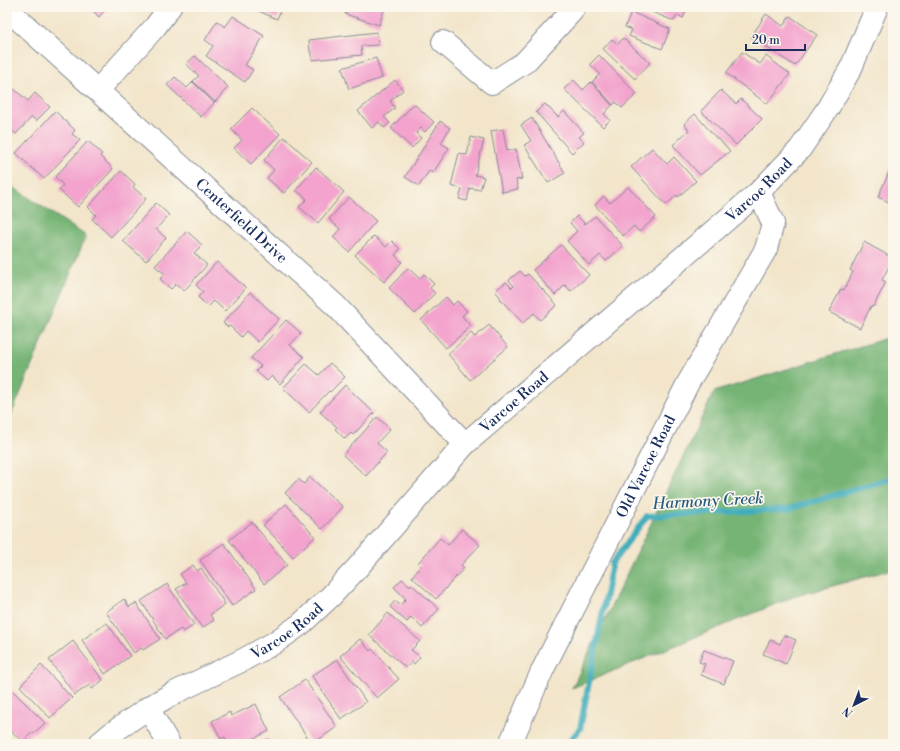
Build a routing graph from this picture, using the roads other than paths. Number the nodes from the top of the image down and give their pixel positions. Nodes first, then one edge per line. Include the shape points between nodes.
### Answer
1 (170, 7) edge
2 (574, 7) edge
3 (876, 7) edge
4 (7, 9) edge
5 (443, 42) dead end
6 (98, 90) junction
7 (759, 192) junction
8 (465, 444) junction
9 (148, 708) junction
10 (99, 744) edge
11 (169, 744) edge
12 (510, 744) edge

1 - 6 street
2 - 5 street via 525,62 492,83
3 - 7 street, Varcoe Road via 851,68 828,108 800,149
4 - 6 street, Centerfield Drive
6 - 8 street, Centerfield Drive via 336,306
7 - 8 street, Varcoe Road
7 - 12 street, Old Varcoe Road via 774,223 766,249 688,383 543,669
8 - 9 street, Varcoe Road via 358,567 301,624 274,643
9 - 10 street, Varcoe Road
9 - 11 street

